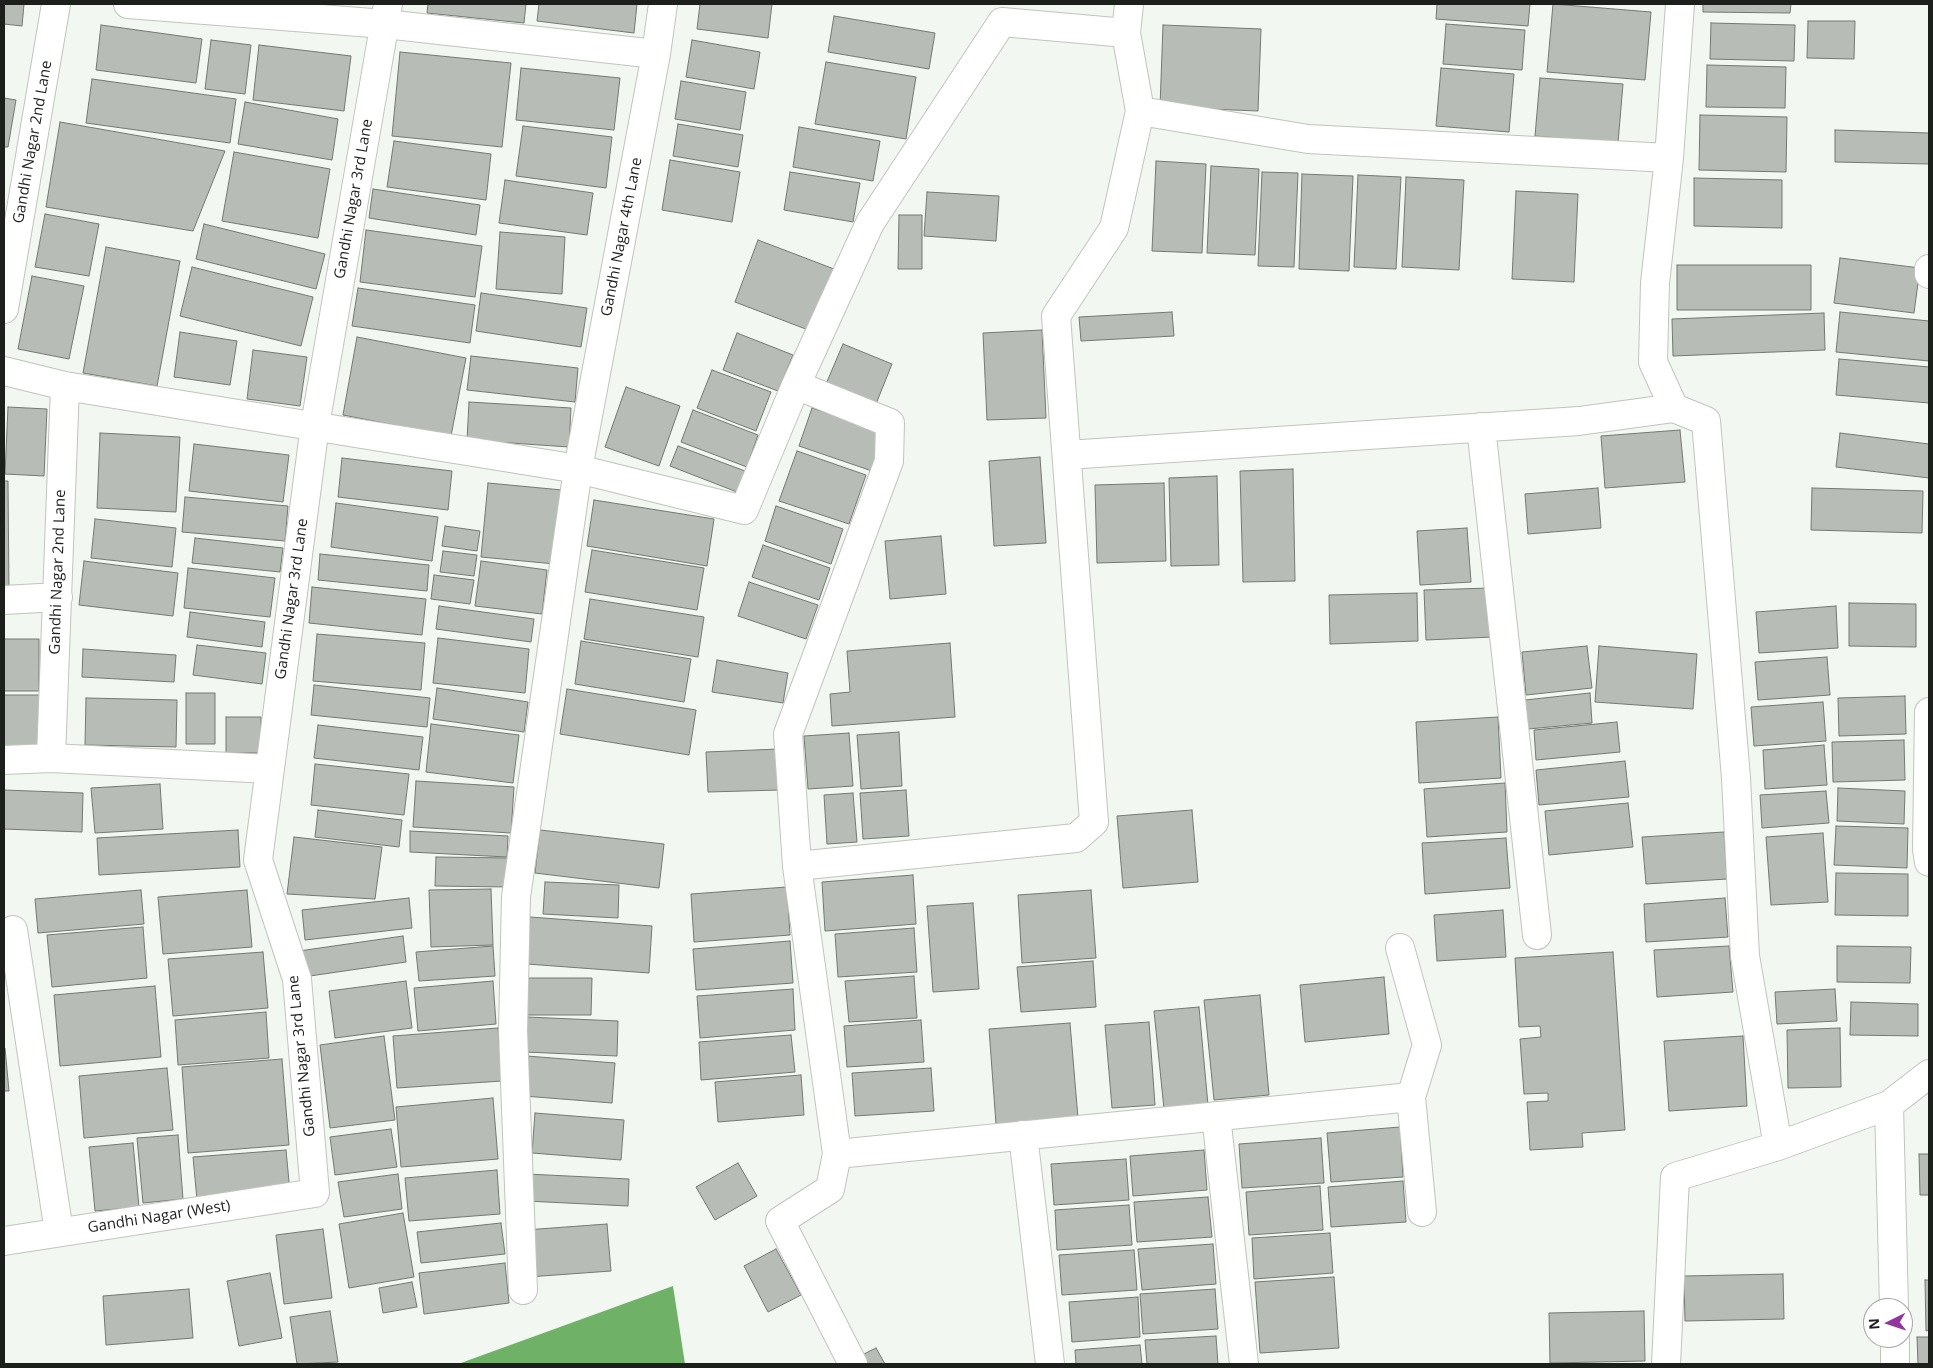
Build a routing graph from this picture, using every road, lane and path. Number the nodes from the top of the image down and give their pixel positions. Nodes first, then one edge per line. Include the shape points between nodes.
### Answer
1 (56, 4) edge
2 (128, 4) edge
3 (663, 4) edge
4 (1129, 4) edge
5 (1680, 4) edge
6 (386, 14) edge
7 (1126, 33) junction
8 (656, 54) junction
9 (1140, 111) junction
10 (1669, 158) junction
11 (1929, 269) edge
12 (1929, 274) edge
13 (4, 309) edge
14 (4, 371) edge
15 (796, 385) junction
16 (65, 386) junction
17 (1674, 408) junction
18 (315, 425) junction
19 (1481, 427) junction
20 (1067, 455) junction
21 (578, 469) junction
22 (58, 597) junction
23 (4, 600) edge
24 (1929, 712) edge
25 (51, 758) junction
26 (4, 760) edge
27 (270, 769) junction
28 (1929, 862) edge
29 (797, 866) junction
30 (13, 930) dead end
31 (1537, 935) dead end
32 (1400, 948) dead end
33 (1929, 1074) edge
34 (1411, 1097) junction
35 (1889, 1105) junction
36 (1216, 1116) junction
37 (1023, 1135) junction
38 (1778, 1146) junction
39 (837, 1154) junction
40 (315, 1193) joint
41 (1422, 1212) dead end
42 (59, 1232) junction
43 (4, 1241) edge
44 (523, 1290) dead end
45 (1894, 1298) edge
46 (1895, 1348) edge
47 (854, 1364) edge
48 (1050, 1364) edge
49 (1244, 1364) edge
50 (1666, 1364) edge
51 (1895, 1364) edge

1 - 13 street, Gandhi Nagar 2nd Lane
2 - 6 street
3 - 8 street, Gandhi Nagar 4th Lane
4 - 7 street
5 - 10 street
6 - 8 street
6 - 18 street, Gandhi Nagar 3rd Lane
7 - 9 street
7 - 15 street via 1002,22 870,223
8 - 21 street, Gandhi Nagar 4th Lane
9 - 10 street via 1308,139
9 - 20 street via 1114,228 1056,316
10 - 17 street via 1655,283 1653,362
11 - 12 street
14 - 16 street
15 - 21 street via 744,510
15 - 29 street via 890,424 889,461 788,734
16 - 18 street
16 - 22 street, Gandhi Nagar 2nd Lane
17 - 19 street via 1579,420
17 - 38 street via 1706,421 1736,778 1745,956
18 - 21 street
18 - 27 street, Gandhi Nagar 3rd Lane
19 - 20 street
19 - 31 street
20 - 29 street via 1094,822 1076,838
21 - 44 street, Gandhi Nagar 4th Lane via 516,897 513,1031
22 - 23 street
22 - 25 street, Gandhi Nagar 2nd Lane
24 - 28 street
25 - 26 street
25 - 27 street
27 - 40 street, Gandhi Nagar 3rd Lane via 258,860 297,979
29 - 39 street
30 - 42 street
32 - 34 street via 1427,1044
33 - 35 street
34 - 36 street
34 - 41 street
35 - 38 street
35 - 45 street
36 - 37 street
36 - 49 street
37 - 39 street
37 - 48 street
38 - 50 street via 1675,1177
39 - 47 street via 830,1189 780,1221
40 - 42 street, Gandhi Nagar (West)
42 - 43 street, Gandhi Nagar (West)
46 - 51 street

